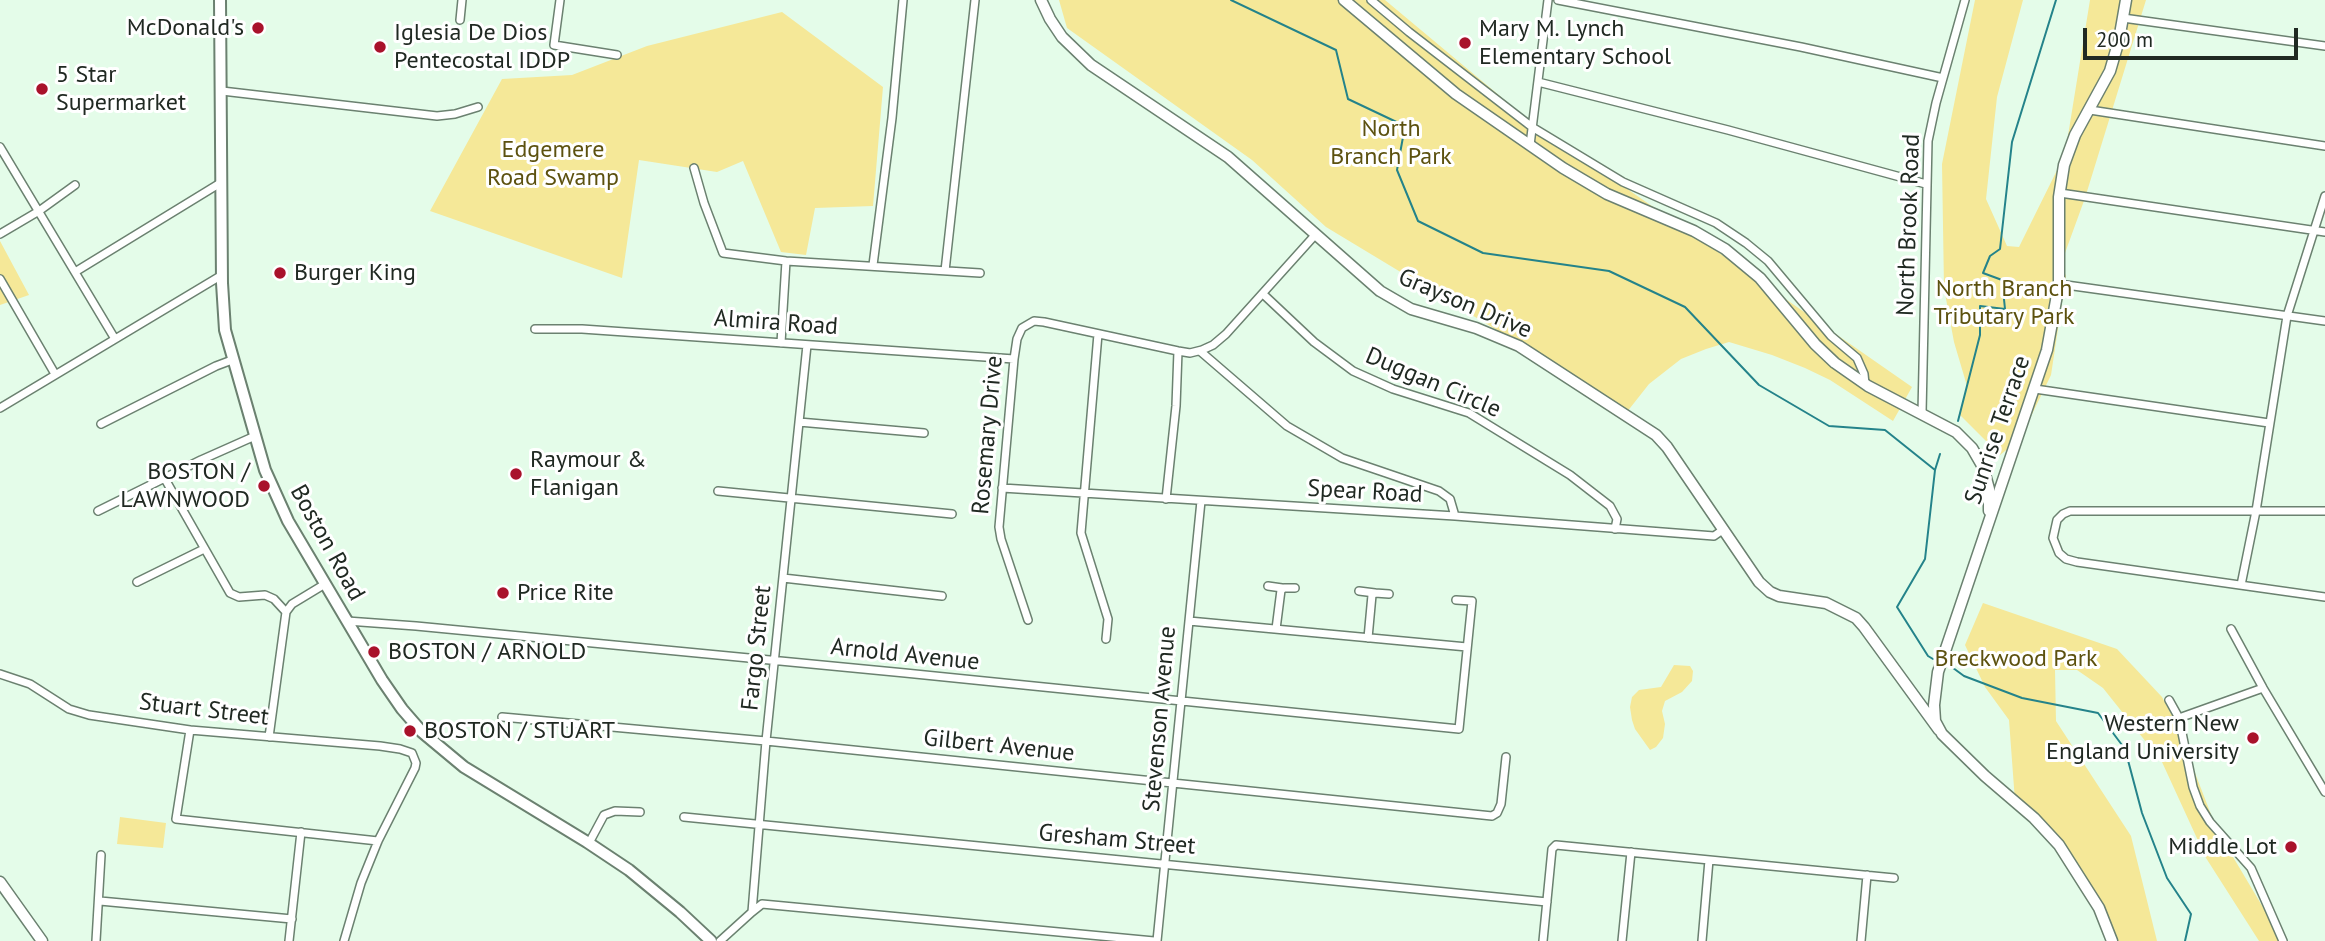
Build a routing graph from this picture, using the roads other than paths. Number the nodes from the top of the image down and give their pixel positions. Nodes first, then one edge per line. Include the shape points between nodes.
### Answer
1 (220, 0) edge
2 (462, 0) edge
3 (560, 0) edge
4 (903, 0) edge
5 (975, 0) edge
6 (1041, 0) edge
7 (1344, 0) edge
8 (1371, 0) edge
9 (1548, 0) edge
10 (1558, 0) edge
11 (1965, 0) edge
12 (2126, 0) edge
13 (2123, 18) junction
14 (460, 20) dead end
15 (2325, 47) edge
16 (617, 55) dead end
17 (1943, 78) junction
18 (1538, 82) junction
19 (222, 91) junction
20 (478, 107) dead end
21 (2090, 110) junction
22 (1532, 127) junction
23 (1530, 145) junction
24 (2325, 146) edge
25 (0, 147) edge
26 (694, 168) dead end
27 (222, 182) junction
28 (1926, 184) junction
29 (75, 185) dead end
30 (2060, 192) junction
31 (2325, 196) edge
32 (39, 211) junction
33 (2315, 231) junction
34 (2325, 232) edge
35 (0, 234) edge
36 (1316, 234) junction
37 (786, 261) junction
38 (873, 265) junction
39 (945, 271) junction
40 (75, 272) junction
41 (979, 273) dead end
42 (222, 275) junction
43 (0, 279) edge
44 (2059, 284) junction
45 (1263, 295) junction
46 (2287, 316) junction
47 (2325, 321) edge
48 (535, 329) dead end
49 (1098, 334) junction
50 (116, 339) junction
51 (781, 343) junction
52 (807, 345) junction
53 (1178, 351) junction
54 (1200, 351) junction
55 (1014, 359) junction
56 (232, 360) junction
57 (55, 374) junction
58 (1865, 384) junction
59 (2035, 388) junction
60 (0, 408) edge
61 (1922, 413) junction
62 (799, 422) junction
63 (2269, 423) junction
64 (101, 424) dead end
65 (924, 433) dead end
66 (255, 436) junction
67 (2008, 468) junction
68 (1984, 471) junction
69 (165, 479) junction
70 (1002, 488) junction
71 (718, 491) dead end
72 (1083, 493) junction
73 (792, 498) junction
74 (1166, 499) junction
75 (1201, 501) junction
76 (98, 510) dead end
77 (2325, 511) edge
78 (2256, 512) junction
79 (952, 514) dead end
80 (1455, 516) junction
81 (1988, 524) junction
82 (1615, 529) junction
83 (1724, 530) junction
84 (204, 549) junction
85 (783, 578) junction
86 (137, 582) dead end
87 (325, 584) junction
88 (2241, 585) junction
89 (1268, 586) dead end
90 (1282, 588) junction
91 (1295, 588) dead end
92 (1359, 591) dead end
93 (1375, 593) junction
94 (1389, 594) dead end
95 (942, 596) dead end
96 (2325, 597) edge
97 (1456, 600) dead end
98 (286, 612) junction
99 (1028, 620) dead end
100 (347, 621) junction
101 (1189, 621) junction
102 (1276, 629) junction
103 (2231, 629) dead end
104 (1368, 638) junction
105 (1106, 639) dead end
106 (1467, 648) junction
107 (774, 661) junction
108 (1938, 671) junction
109 (0, 674) edge
110 (2263, 688) junction
111 (1917, 700) junction
112 (2169, 700) dead end
113 (1181, 702) junction
114 (502, 717) dead end
115 (2179, 718) junction
116 (190, 730) junction
117 (1939, 730) junction
118 (269, 737) junction
119 (766, 741) junction
120 (1506, 757) dead end
121 (1173, 784) junction
122 (2325, 792) edge
123 (640, 812) dead end
124 (684, 817) dead end
125 (759, 824) junction
126 (302, 832) junction
127 (378, 841) junction
128 (589, 843) junction
129 (1631, 852) junction
130 (101, 855) dead end
131 (1709, 860) junction
132 (1166, 864) junction
133 (1867, 875) junction
134 (1894, 878) dead end
135 (0, 882) edge
136 (100, 901) junction
137 (1547, 901) junction
138 (752, 912) junction
139 (292, 919) junction
140 (42, 941) edge
141 (96, 941) edge
142 (289, 941) edge
143 (344, 941) edge
144 (710, 941) edge
145 (720, 941) edge
146 (1155, 941) edge
147 (1543, 941) edge
148 (1622, 941) edge
149 (1702, 941) edge
150 (1861, 941) edge
151 (2112, 941) edge
152 (2283, 941) edge

1 - 19 main road, Boston Road
2 - 14 street
3 - 16 street via 554,44
4 - 38 street
5 - 39 street
6 - 36 street, Grayson Drive via 1062,37 1091,65 1228,156
7 - 23 street via 1442,83
8 - 22 street
9 - 18 street
10 - 17 street
11 - 17 street, North Brook Road
12 - 13 street, Sunrise Terrace
13 - 15 street
13 - 21 street, Sunrise Terrace via 2114,61
17 - 28 street, North Brook Road via 1929,134
18 - 22 street
18 - 28 street
19 - 20 street via 438,116
19 - 27 main road, Boston Road
21 - 24 street
21 - 30 street, Sunrise Terrace via 2071,142
22 - 23 street
22 - 58 street via 1623,182 1716,223 1746,243 1857,358
23 - 58 street via 1607,194 1695,231 1725,249 1760,278 1824,354
25 - 32 street
26 - 37 street via 723,253
27 - 40 street
27 - 42 main road, Boston Road
28 - 61 street, North Brook Road
29 - 32 street
30 - 33 street
30 - 44 street, Sunrise Terrace
31 - 33 street
32 - 35 street
32 - 40 street
33 - 34 street
33 - 46 street
36 - 45 street
36 - 83 street, Grayson Drive via 1397,302 1519,346 1657,435
37 - 38 street
37 - 51 street
38 - 39 street
39 - 41 street
40 - 50 street
42 - 50 street
42 - 56 main road, Boston Road
43 - 57 street
44 - 46 street
44 - 59 street, Sunrise Terrace via 2050,341
45 - 54 street via 1220,340
45 - 82 street, Duggan Circle via 1353,371 1392,389 1469,413 1570,475 1610,506 1617,519
46 - 47 street
46 - 63 street
48 - 51 street, Almira Road
49 - 53 street, Rosemary Drive
49 - 55 street, Rosemary Drive via 1034,321 1019,332
49 - 72 street
50 - 57 street
51 - 52 street, Almira Road
52 - 55 street, Almira Road
52 - 62 street, Fargo Street
53 - 54 street, Rosemary Drive
53 - 74 street
54 - 80 street via 1295,431 1342,458 1439,491 1450,499
55 - 70 street, Rosemary Drive
56 - 64 street
56 - 66 main road, Boston Road
57 - 60 street
58 - 61 street
59 - 63 street
59 - 67 street, Sunrise Terrace
61 - 68 street via 1961,436
62 - 65 street
62 - 73 street, Fargo Street
63 - 78 street
66 - 69 street
66 - 87 main road, Boston Road via 285,515
67 - 68 street
67 - 81 street, Sunrise Terrace
68 - 81 street
69 - 76 street
69 - 84 street
70 - 72 street, Spear Road
70 - 99 street, Rosemary Drive via 1001,539
71 - 73 street
72 - 74 street, Spear Road
72 - 105 street via 1081,533 1108,619
73 - 79 street
73 - 85 street, Fargo Street
74 - 75 street, Spear Road
75 - 80 street, Spear Road
75 - 101 street, Stevenson Avenue
77 - 78 street
78 - 88 street
78 - 88 street via 2080,510 2060,516 2053,530 2059,553 2071,561
80 - 82 street, Spear Road
81 - 108 street, Sunrise Terrace
82 - 83 street, Spear Road via 1714,536
83 - 111 street, Grayson Drive via 1770,592 1826,603 1856,618
84 - 86 street
84 - 98 street via 230,593 265,595
85 - 95 street
85 - 107 street, Fargo Street
87 - 98 street
87 - 100 main road, Boston Road
88 - 96 street
89 - 90 street
90 - 91 street
90 - 102 street
92 - 93 street
93 - 94 street
93 - 104 street
97 - 106 street via 1472,601
98 - 118 street
100 - 107 street, Arnold Avenue
100 - 128 main road, Boston Road via 392,695 428,737 464,767
101 - 102 street
101 - 113 street, Stevenson Avenue
102 - 104 street
103 - 110 street
104 - 106 street
106 - 113 street, Arnold Avenue via 1459,729
107 - 113 street, Arnold Avenue
107 - 119 street, Fargo Street
108 - 111 street via 1932,688
108 - 117 street via 1934,713
109 - 116 street, Stuart Street via 30,684 78,713
110 - 115 street
110 - 122 street
111 - 117 street, Grayson Drive
112 - 115 street
113 - 121 street, Stevenson Avenue
114 - 119 street, Gilbert Avenue
115 - 152 street via 2200,806 2252,868
116 - 118 street, Stuart Street
116 - 126 street via 176,820
117 - 151 street, Grayson Drive via 2054,839 2099,908
118 - 127 street, Stuart Street via 380,746 412,754 415,768
119 - 121 street, Gilbert Avenue
119 - 125 street, Fargo Street
120 - 121 street, Gilbert Avenue via 1501,804 1492,816
121 - 132 street, Stevenson Avenue
123 - 128 street via 604,815
124 - 125 street, Gresham Street
125 - 132 street, Gresham Street
125 - 138 street, Fargo Street
126 - 127 street
126 - 139 street
127 - 143 street
128 - 144 main road, Boston Road via 651,887
129 - 131 street
129 - 137 street via 1554,846
129 - 148 street
130 - 136 street
131 - 133 street
131 - 149 street
132 - 137 street, Gresham Street
132 - 146 street, Stevenson Avenue
133 - 134 street
133 - 150 street
135 - 140 street
136 - 139 street
136 - 141 street
137 - 147 street
138 - 145 street
138 - 146 street via 762,904
139 - 142 street

